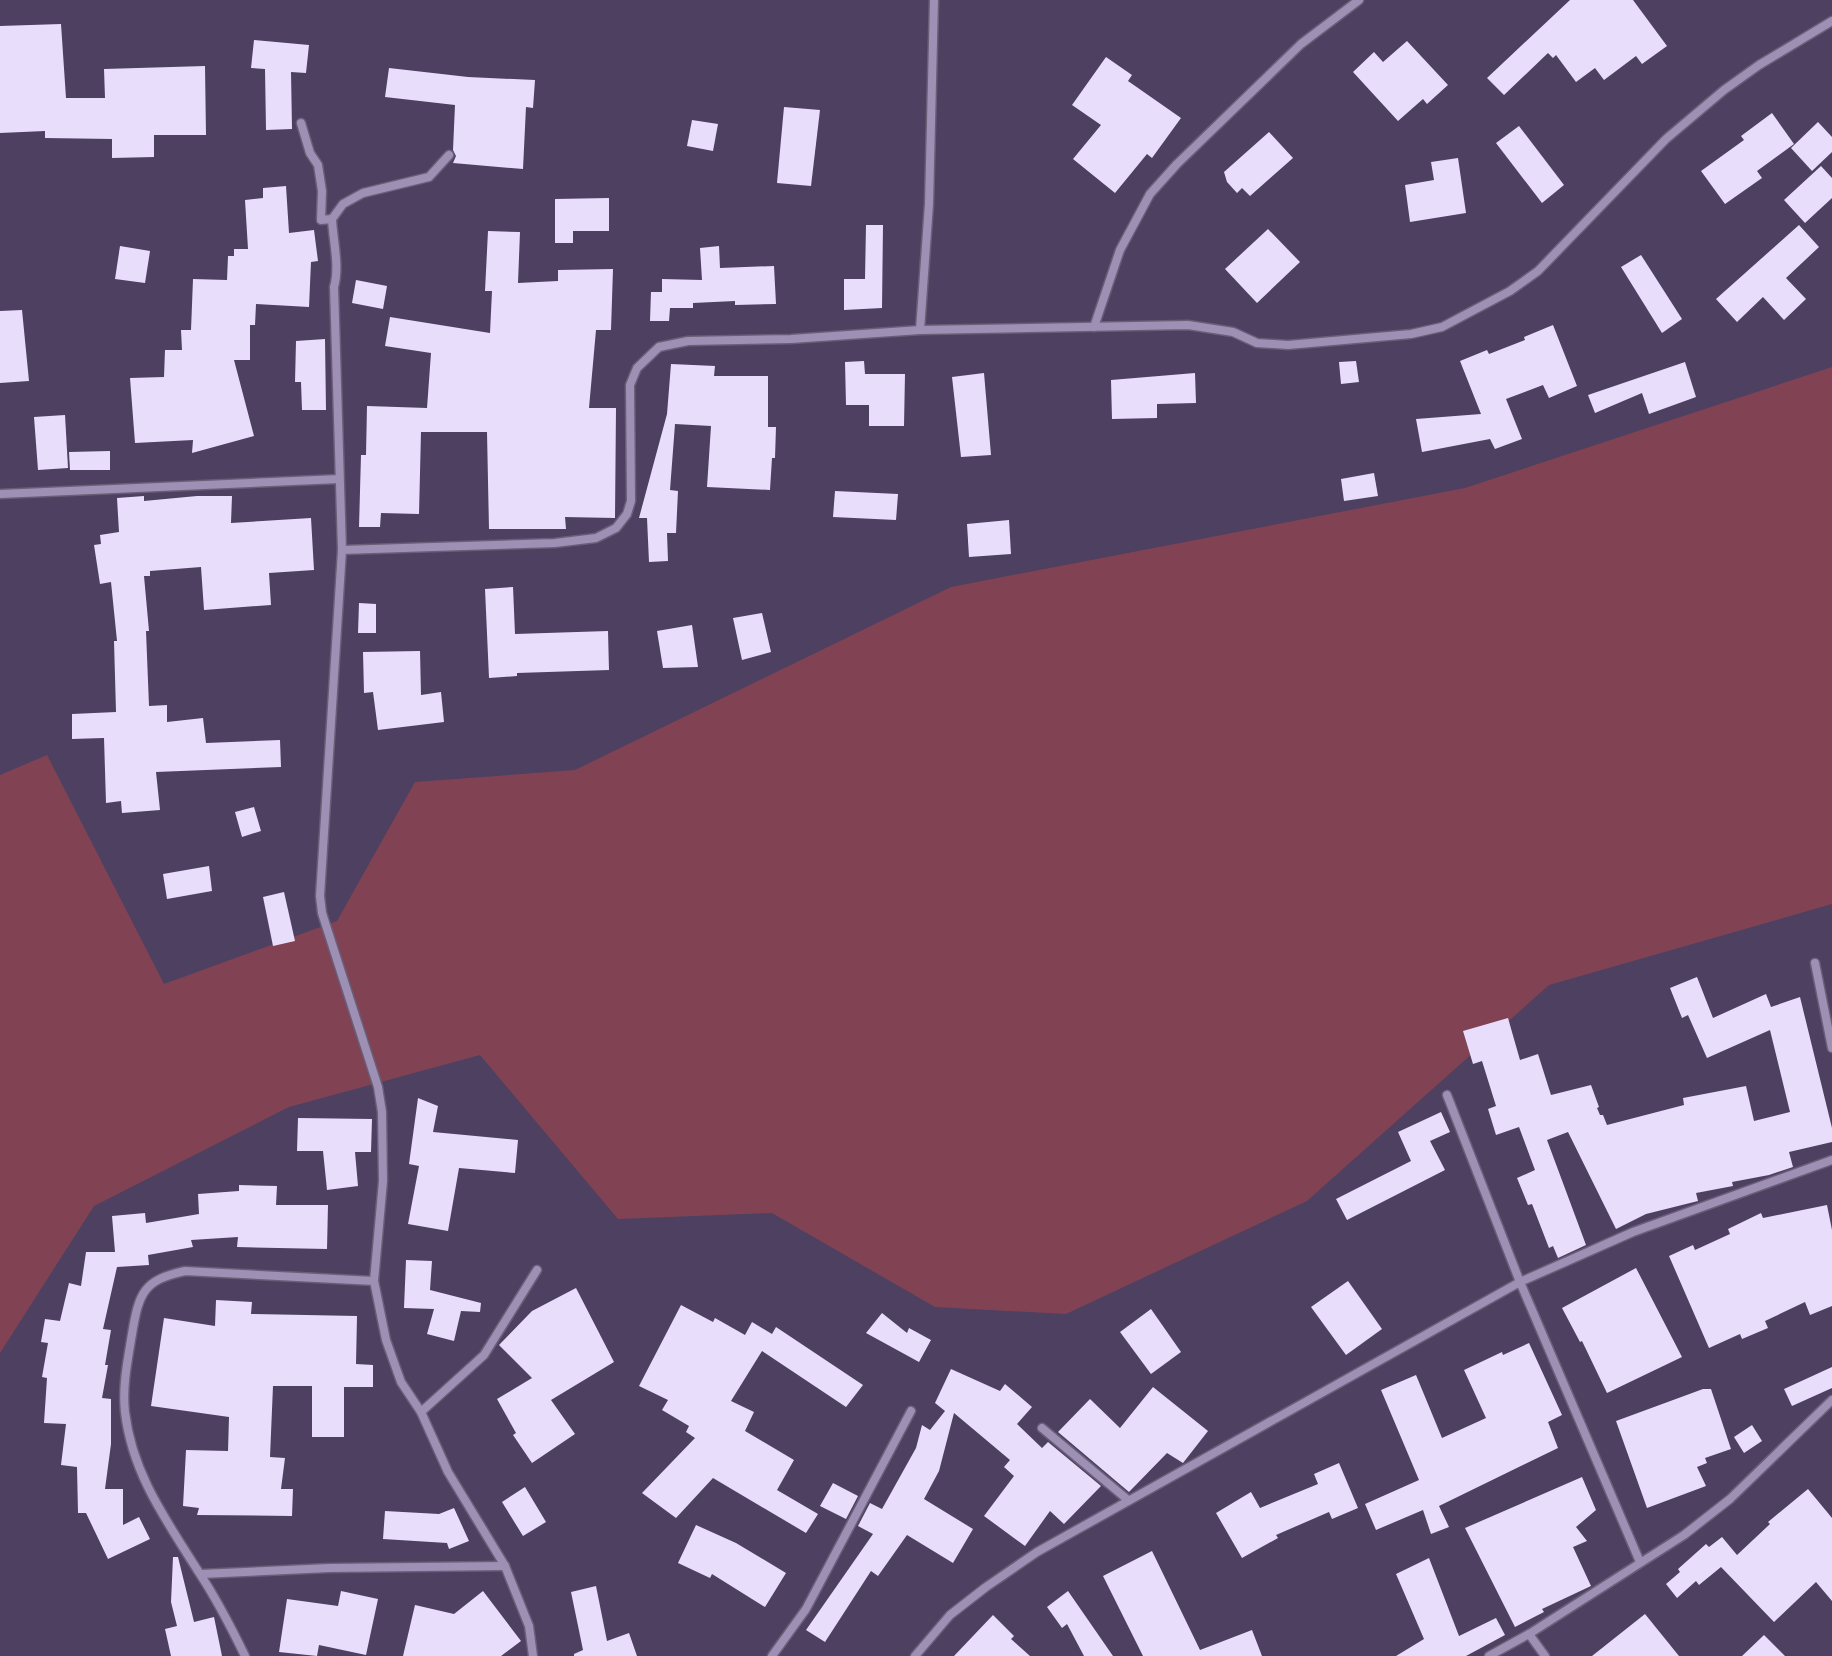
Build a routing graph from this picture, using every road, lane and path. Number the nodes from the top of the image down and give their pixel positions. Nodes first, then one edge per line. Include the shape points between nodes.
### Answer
1 (934, 0) edge
2 (1359, 0) edge
3 (1832, 21) edge
4 (1824, 28) junction
5 (1832, 37) edge
6 (301, 123) dead end
7 (449, 155) dead end
8 (332, 219) junction
9 (1094, 327) junction
10 (920, 330) junction
11 (339, 479) junction
12 (0, 494) edge
13 (342, 550) junction
14 (1815, 963) dead end
15 (1832, 1048) edge
16 (1447, 1095) dead end
17 (1832, 1160) edge
18 (537, 1270) dead end
19 (374, 1281) junction
20 (1520, 1282) junction
21 (1832, 1400) edge
22 (911, 1411) dead end
23 (421, 1412) junction
24 (1042, 1428) dead end
25 (1128, 1500) junction
26 (1640, 1562) junction
27 (505, 1566) junction
28 (201, 1574) junction
29 (1529, 1634) junction
30 (245, 1656) edge
31 (533, 1656) edge
32 (772, 1656) edge
33 (915, 1656) edge
34 (1489, 1656) edge
35 (1545, 1656) edge

1 - 10 street
2 - 9 street via 1301,44 1150,194 1120,250
3 - 4 street
4 - 5 street
4 - 9 street via 1759,65 1666,139 1538,271 1442,327 1288,345 1257,343 1210,327
6 - 8 street via 318,165 321,220
7 - 8 street via 429,177 363,193 343,204
8 - 11 street via 338,271 334,287
9 - 10 street
10 - 13 street via 688,341 659,347 637,368 630,385 627,514 616,528 596,538
11 - 12 street
11 - 13 street
13 - 19 street via 320,870 322,913 382,1112 383,1181
14 - 15 street
16 - 20 street
17 - 20 street via 1646,1227
18 - 23 street via 484,1355
19 - 23 street via 401,1382
19 - 28 street via 185,1271 161,1276 142,1292 125,1382 125,1412 151,1497
20 - 25 street
20 - 26 street
21 - 26 street via 1730,1499
22 - 32 street via 806,1609
23 - 27 street via 448,1472
24 - 25 street
25 - 33 street via 986,1587 950,1615
26 - 29 street
27 - 28 street
27 - 31 street via 529,1626
28 - 30 street
29 - 34 street
29 - 35 street

